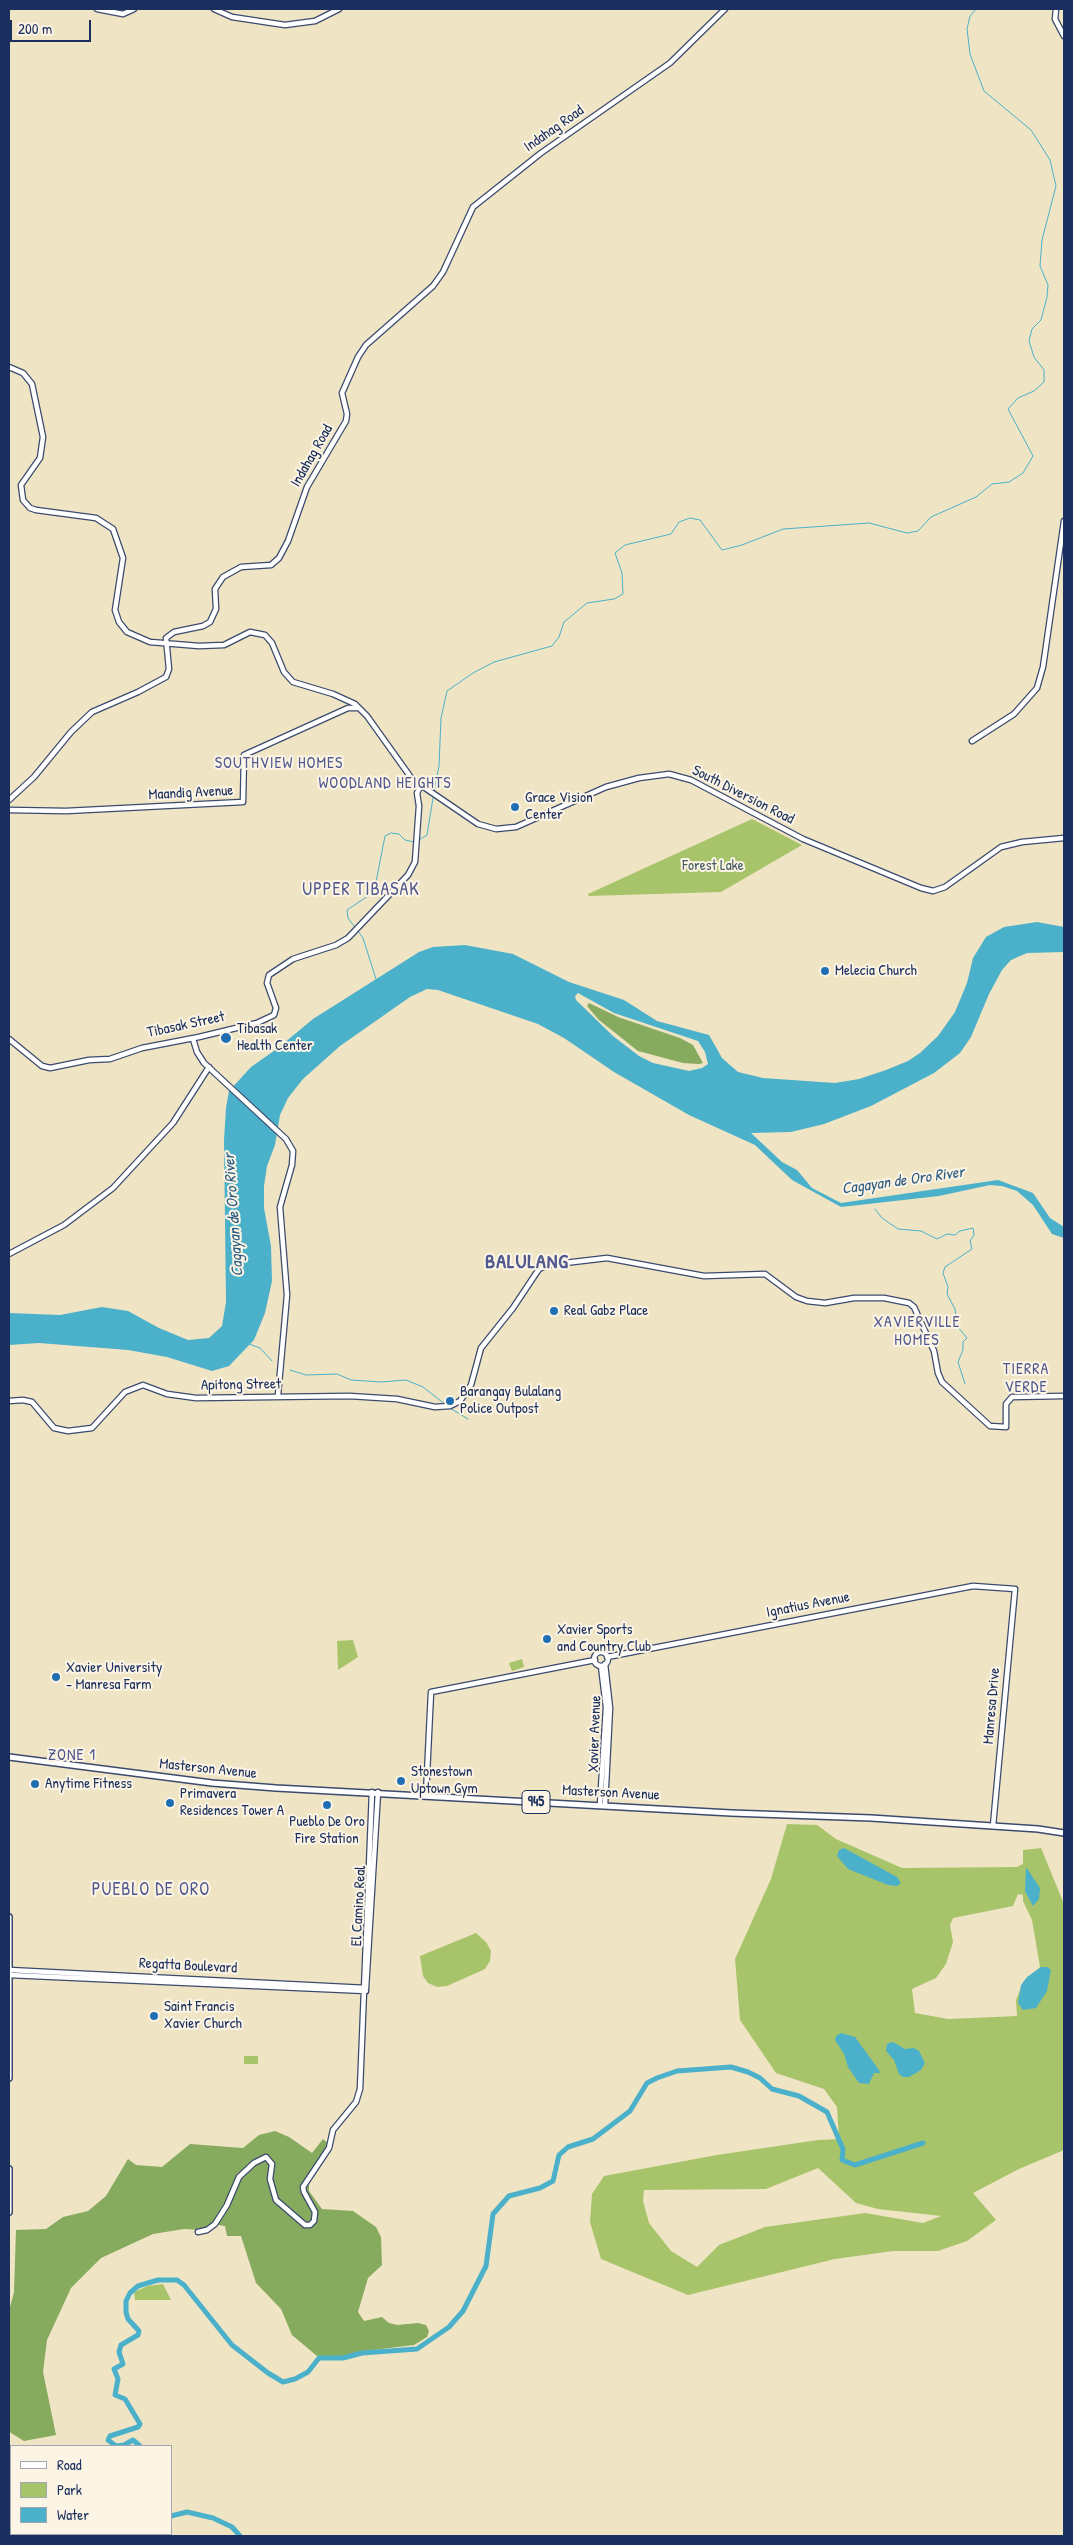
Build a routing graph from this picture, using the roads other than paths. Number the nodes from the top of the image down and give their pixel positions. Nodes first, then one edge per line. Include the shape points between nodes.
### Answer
1 (97, 9) edge
2 (134, 9) edge
3 (214, 9) edge
4 (339, 9) edge
5 (725, 9) edge
6 (1056, 9) edge
7 (1064, 36) edge
8 (9, 367) edge
9 (1064, 521) edge
10 (164, 643) junction
11 (348, 700) junction
12 (348, 708) junction
13 (359, 708) junction
14 (972, 741) dead end
15 (420, 785) junction
16 (9, 800) edge
17 (9, 810) edge
18 (1064, 838) edge
19 (9, 1039) edge
20 (193, 1039) junction
21 (210, 1069) junction
22 (9, 1254) edge
23 (278, 1395) junction
24 (1064, 1396) edge
25 (9, 1400) edge
26 (1015, 1588) joint
27 (607, 1658) junction
28 (594, 1660) junction
29 (603, 1665) junction
30 (9, 1757) edge
31 (375, 1792) junction
32 (426, 1796) junction
33 (603, 1805) junction
34 (993, 1826) junction
35 (1064, 1833) edge
36 (9, 1917) edge
37 (9, 1970) edge
38 (9, 1975) edge
39 (364, 1990) junction
40 (9, 2045) edge
41 (9, 2078) edge
42 (9, 2169) edge
43 (9, 2212) edge
44 (198, 2232) dead end

1 - 2 street via 123,14
3 - 4 street via 232,17 285,25 315,21
5 - 10 street, Indahag Road via 670,63 541,153 473,207 433,286 366,345 358,358 342,393 347,418 306,487 279,558 268,566 241,567 229,573 216,586 216,609 210,622 174,632
6 - 7 street via 1055,19
8 - 10 street, South Diversion Road via 23,373 32,384 44,437 40,458 21,485 23,500 36,510 96,518 111,526 123,558 116,616 122,627 133,636
9 - 14 street via 1037,688 1014,714
10 - 11 street, South Diversion Road via 224,645 248,632 258,632 269,639 284,672 293,682
10 - 16 street via 169,665 166,677 92,712
11 - 12 street
11 - 13 street, South Diversion Road
12 - 13 street, Maandig Avenue
12 - 17 street, Maandig Avenue via 244,755 243,802 72,811
13 - 15 street, South Diversion Road via 406,773
15 - 18 street, South Diversion Road via 471,821 488,828 504,829 528,822 606,787 648,776 676,775 692,780 803,839 930,891 945,888 1001,847 1030,840
15 - 20 street, Tibasak Street via 415,862 408,875 352,935 340,943 293,959 269,975 267,983 276,1008 274,1015 257,1023
19 - 20 street, Tibasak Street via 47,1068 89,1060 110,1060 142,1048
20 - 21 street via 199,1056
21 - 22 street via 173,1123 125,1176 64,1225
21 - 23 street via 286,1139 293,1154 280,1206 287,1295
23 - 24 street, Apitong Street via 307,1398 359,1396 445,1407 460,1401 471,1385 476,1360 484,1344 514,1308 537,1271 548,1265 616,1258 704,1276 765,1274 796,1297 807,1301 895,1299 914,1307 934,1351 939,1376 945,1386 986,1424 1002,1428 1008,1424 1006,1404 1012,1397
23 - 25 street, Apitong Street via 196,1398 167,1394 140,1385 125,1392 95,1426 83,1431 57,1429 32,1402
26 - 27 street, Ignatius Avenue via 973,1586
26 - 34 street, Manresa Drive
27 - 28 street, Ignatius Avenue via 600,1652
27 - 29 street
28 - 29 street
28 - 32 street via 431,1692
29 - 33 street, Xavier Avenue via 606,1708
30 - 31 main road, Masterson Avenue / 945 via 212,1783
31 - 32 main road, Masterson Avenue / 945
31 - 39 street, El Camino Real
32 - 33 main road, Masterson Avenue / 945
33 - 34 main road, Masterson Avenue / 945
34 - 35 main road, Masterson Avenue / 945
36 - 37 main road
37 - 38 main road
37 - 39 street, Regatta Boulevard
38 - 39 street, Regatta Boulevard
38 - 40 main road
39 - 44 street, El Camino Real via 359,2096 333,2130 330,2148 303,2187 315,2212 312,2224 308,2226 300,2222 276,2200 270,2178 272,2164 266,2158 254,2163 239,2177 215,2224
40 - 41 main road
42 - 43 main road

